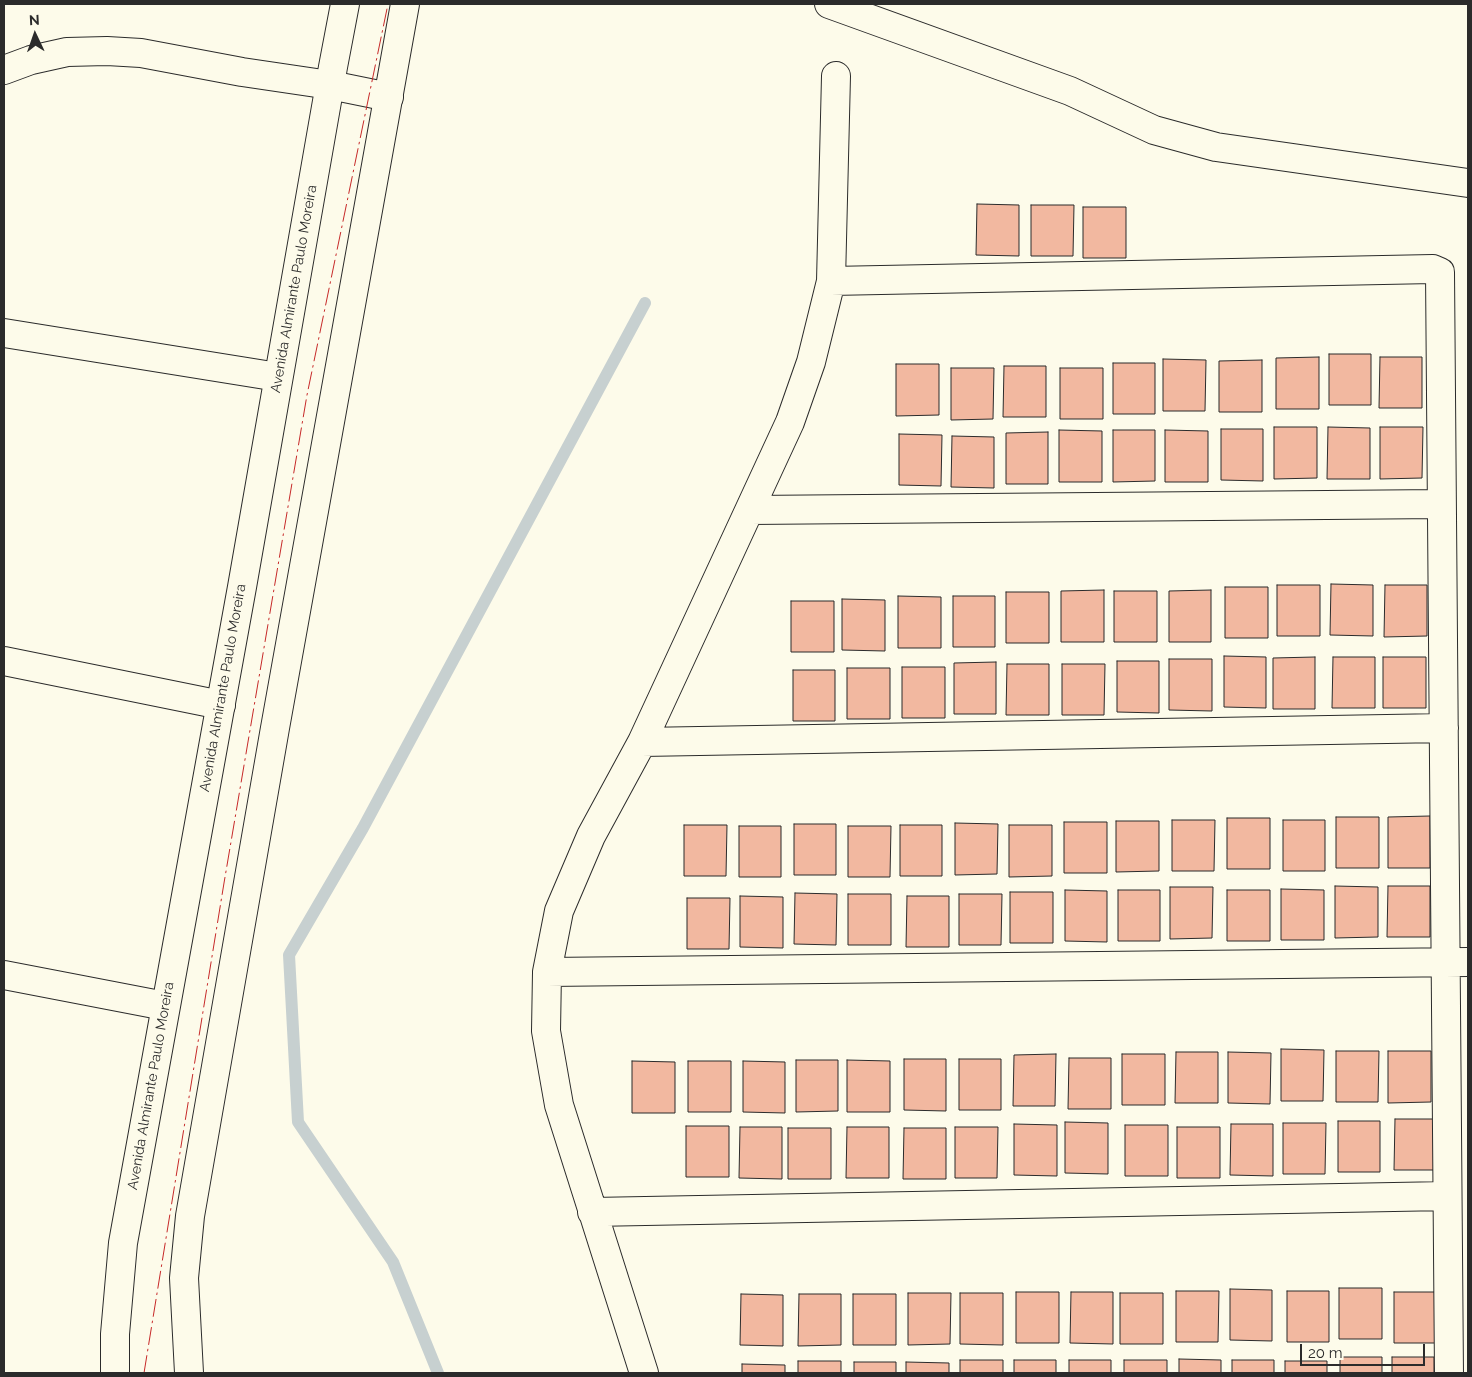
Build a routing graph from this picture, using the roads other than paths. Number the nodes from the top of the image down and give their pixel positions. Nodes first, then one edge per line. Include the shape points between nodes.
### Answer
1 (346, 4) edge
2 (405, 4) edge
3 (829, 4) edge
4 (4, 70) edge
5 (836, 76) dead end
6 (330, 85) junction
7 (389, 98) junction
8 (1468, 183) edge
9 (830, 281) junction
10 (4, 333) edge
11 (278, 378) junction
12 (1442, 504) junction
13 (750, 510) junction
14 (4, 660) edge
15 (220, 705) junction
16 (1444, 728) junction
17 (642, 742) junction
18 (1457, 963) edge
19 (547, 972) junction
20 (4, 975) edge
21 (165, 1006) junction
22 (1447, 1196) junction
23 (592, 1212) junction
24 (115, 1373) edge
25 (189, 1373) edge
26 (644, 1373) edge
27 (1448, 1373) edge

1 - 6 street, Avenida Almirante Paulo Moreira
2 - 7 street
3 - 8 street via 1070,91 1154,130 1216,147
4 - 6 street via 67,52 124,52
5 - 9 street
6 - 7 street
6 - 11 street, Avenida Almirante Paulo Moreira
7 - 25 street via 190,1216 184,1278
9 - 12 street via 1433,269 1440,272
9 - 13 street via 811,362 796,405
10 - 11 street
11 - 15 street, Avenida Almirante Paulo Moreira
12 - 13 street
12 - 16 street
13 - 17 street
14 - 15 street
15 - 21 street, Avenida Almirante Paulo Moreira
16 - 17 street
16 - 18 street
17 - 19 street via 591,836 560,911
18 - 19 street
18 - 22 street
19 - 23 street via 546,1031 559,1105
20 - 21 street
21 - 24 street, Avenida Almirante Paulo Moreira via 124,1243 115,1334
22 - 23 street
22 - 27 street
23 - 26 street

